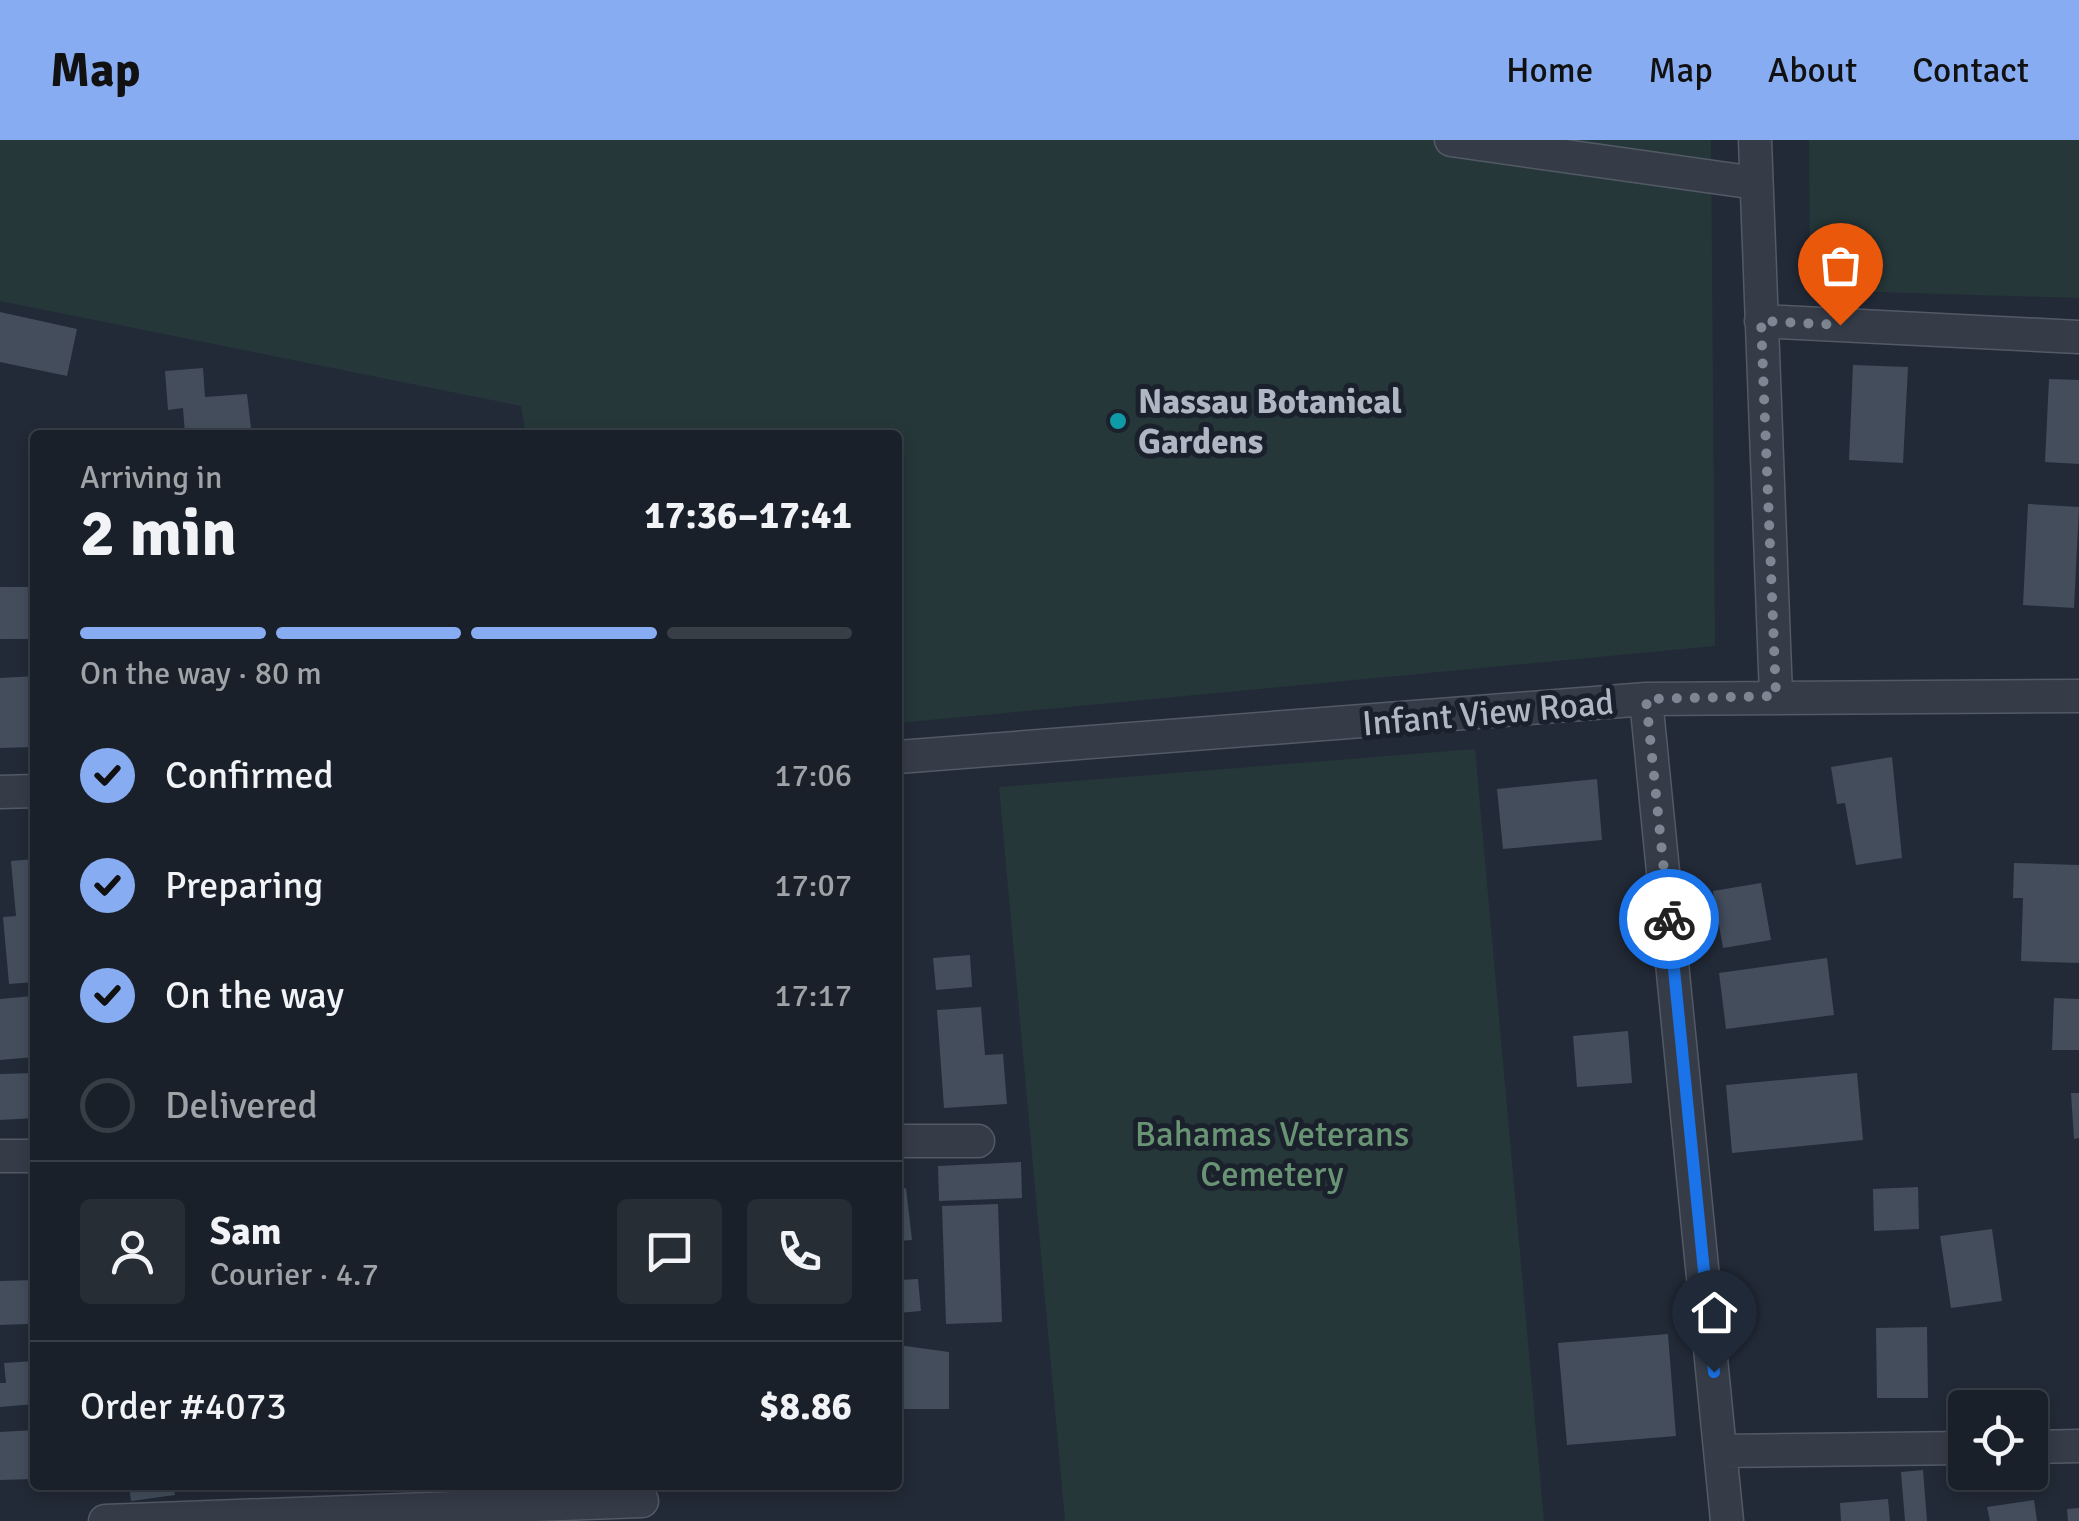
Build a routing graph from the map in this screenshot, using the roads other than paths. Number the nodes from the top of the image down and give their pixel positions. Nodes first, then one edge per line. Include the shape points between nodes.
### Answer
1 (1451, 140) edge
2 (1755, 140) edge
3 (1756, 183) junction
4 (1761, 321) junction
5 (2079, 337) edge
6 (1776, 696) junction
7 (2079, 696) edge
8 (1646, 699) junction
9 (902, 757) edge
10 (30, 791) edge
11 (0, 792) edge
12 (902, 1141) edge
13 (978, 1141) dead end
14 (0, 1156) edge
15 (30, 1156) edge
16 (2079, 1446) edge
17 (2048, 1447) edge
18 (1948, 1448) edge
19 (1722, 1450) junction
20 (642, 1502) edge
21 (105, 1521) edge
22 (1728, 1521) edge

1 - 3 street
2 - 3 street
3 - 4 street
4 - 5 street
4 - 6 street
6 - 7 street, Infant View Road
6 - 8 street, Infant View Road
8 - 9 street, Infant View Road
8 - 19 street
10 - 11 street
12 - 13 street
14 - 15 street
16 - 17 street
18 - 19 street
19 - 22 street
20 - 21 street

